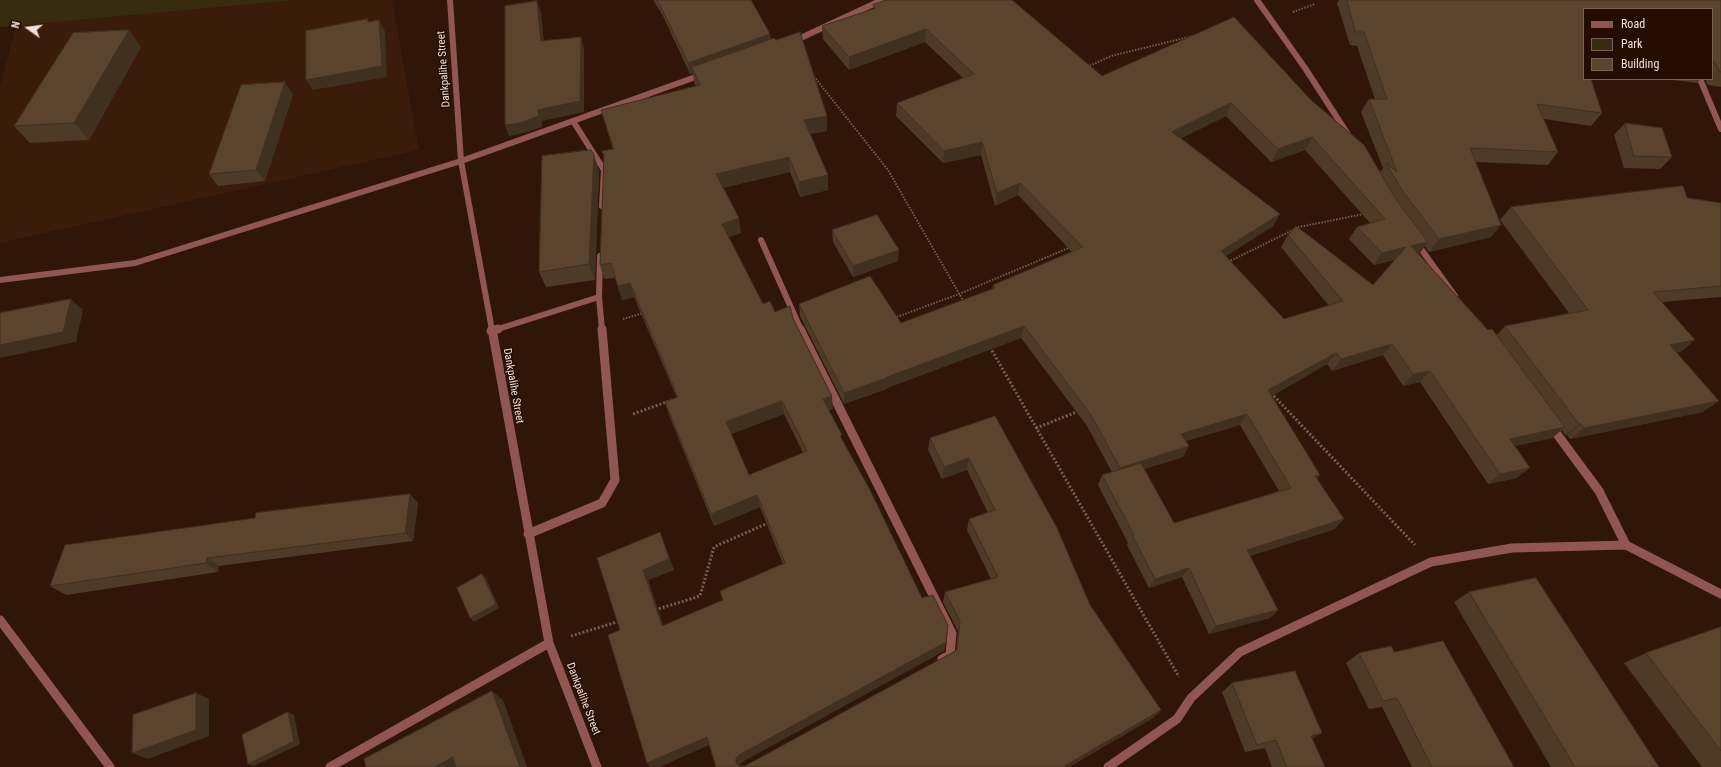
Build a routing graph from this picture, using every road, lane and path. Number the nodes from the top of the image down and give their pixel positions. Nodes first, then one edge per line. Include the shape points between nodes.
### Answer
1 (450, 0) edge
2 (882, 0) edge
3 (1257, 0) edge
4 (1315, 4) dead end
5 (1271, 20) junction
6 (1202, 34) edge
7 (788, 44) joint
8 (1082, 69) edge
9 (714, 71) edge
10 (1700, 80) edge
11 (573, 121) junction
12 (1721, 129) edge
13 (1352, 140) edge
14 (461, 161) junction
15 (1368, 213) edge
16 (602, 218) edge
17 (1410, 234) edge
18 (761, 240) dead end
19 (1072, 247) edge
20 (600, 249) edge
21 (1221, 265) edge
22 (0, 280) edge
23 (959, 294) junction
24 (599, 297) junction
25 (1462, 305) edge
26 (967, 307) edge
27 (646, 312) edge
28 (888, 320) edge
29 (601, 326) junction
30 (491, 331) junction
31 (986, 341) edge
32 (1271, 392) edge
33 (675, 398) edge
34 (1080, 411) edge
35 (1547, 421) edge
36 (609, 423) junction
37 (1036, 428) junction
38 (772, 520) edge
39 (528, 534) junction
40 (1626, 545) junction
41 (1431, 562) junction
42 (1721, 594) edge
43 (647, 612) edge
44 (624, 619) edge
45 (0, 620) edge
46 (549, 643) junction
47 (936, 663) edge
48 (1191, 698) junction
49 (110, 767) edge
50 (330, 767) edge
51 (597, 767) edge
52 (1108, 767) edge

1 - 14 street, Dankpalihe Street
2 - 7 street
3 - 5 street
4 - 5 path
5 - 13 street
6 - 8 path via 1111,56
7 - 23 path via 888,170
9 - 11 street
10 - 12 street
11 - 14 street
11 - 16 street via 604,170
14 - 22 street via 135,263
14 - 30 street, Dankpalihe Street
15 - 21 path via 1298,226
17 - 25 street
18 - 47 street via 809,349 952,633 950,655
19 - 23 path
20 - 24 street
23 - 26 path
23 - 28 path
24 - 29 street
24 - 30 street
27 - 29 path
29 - 36 street
30 - 39 street, Dankpalihe Street
31 - 37 path
32 - 41 path
33 - 36 path
34 - 37 path
35 - 40 street via 1599,492
36 - 39 street via 615,480 602,503
37 - 48 path
38 - 43 path via 714,546 700,596
39 - 46 street, Dankpalihe Street
40 - 41 street via 1512,548
40 - 42 street
41 - 48 street via 1240,652
44 - 46 path
45 - 49 street
46 - 50 street
46 - 51 street, Dankpalihe Street
48 - 52 street via 1176,720

